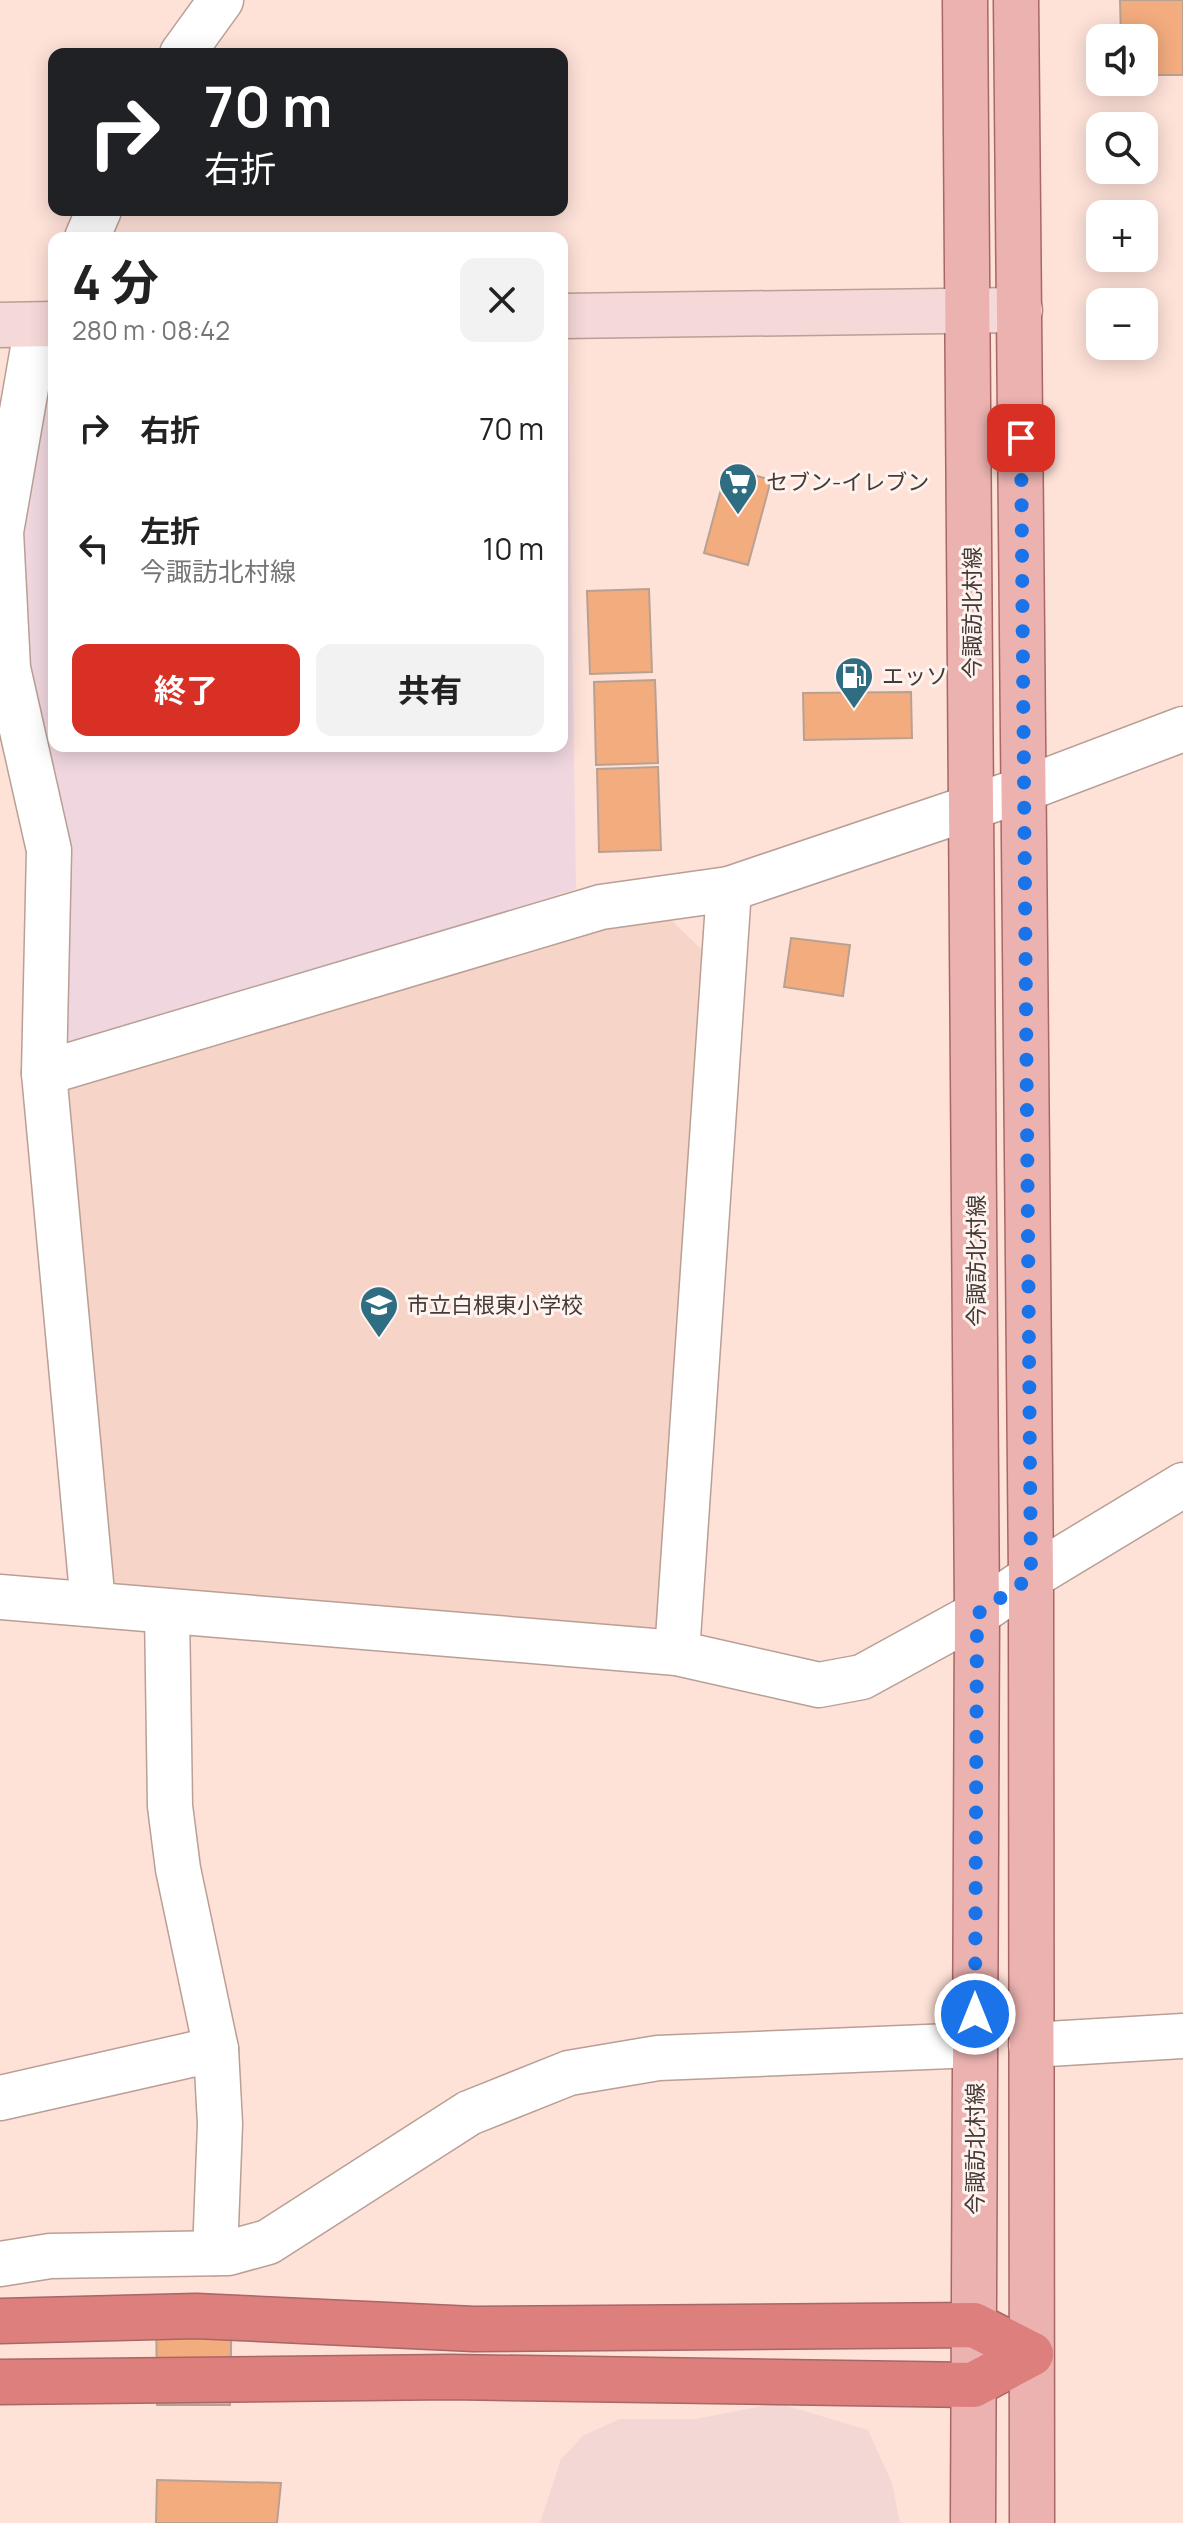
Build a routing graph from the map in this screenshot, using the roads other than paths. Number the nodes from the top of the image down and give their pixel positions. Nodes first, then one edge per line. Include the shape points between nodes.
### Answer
1 (221, 0) edge
2 (965, 0) edge
3 (1016, 0) edge
4 (186, 48) edge
5 (970, 310) junction
6 (1020, 310) junction
7 (568, 316) edge
8 (30, 325) edge
9 (1183, 729) edge
10 (1025, 789) junction
11 (974, 806) junction
12 (729, 889) junction
13 (44, 1073) junction
14 (1183, 1485) edge
15 (1031, 1577) junction
16 (0, 1597) edge
17 (93, 1604) junction
18 (167, 1611) junction
19 (977, 1614) junction
20 (677, 1653) junction
21 (1183, 2036) edge
22 (975, 2045) junction
23 (1031, 2045) junction
24 (216, 2049) junction
25 (0, 2098) edge
26 (215, 2253) junction
27 (0, 2264) edge
28 (0, 2321) edge
29 (974, 2325) junction
30 (1031, 2354) junction
31 (0, 2382) edge
32 (973, 2385) junction
33 (973, 2523) edge
34 (1032, 2523) edge

1 - 4 street
2 - 5 main road, 今諏訪北村線
3 - 6 main road
5 - 6 street
5 - 7 street
5 - 11 main road, 今諏訪北村線
6 - 10 main road
8 - 13 street via 1,532 8,668 49,850
9 - 10 street
10 - 11 street
10 - 15 main road
11 - 12 street
11 - 19 main road, 今諏訪北村線
12 - 13 street via 601,907
12 - 20 street
13 - 17 street
14 - 15 street
15 - 19 street
15 - 23 main road
16 - 17 street
17 - 18 street
18 - 20 street
18 - 24 street via 170,1806
19 - 20 street via 862,1677 819,1685
19 - 22 main road, 今諏訪北村線
21 - 23 street
22 - 26 street via 658,2058 569,2073 469,2113 268,2242
22 - 29 main road, 今諏訪北村線
23 - 30 main road
24 - 25 street
24 - 26 street via 220,2124
26 - 27 street via 50,2256
28 - 29 highway via 196,2316 474,2329
29 - 30 highway
29 - 32 main road, 今諏訪北村線
30 - 32 highway
30 - 34 main road
31 - 32 highway via 451,2377
32 - 33 main road, 今諏訪北村線

